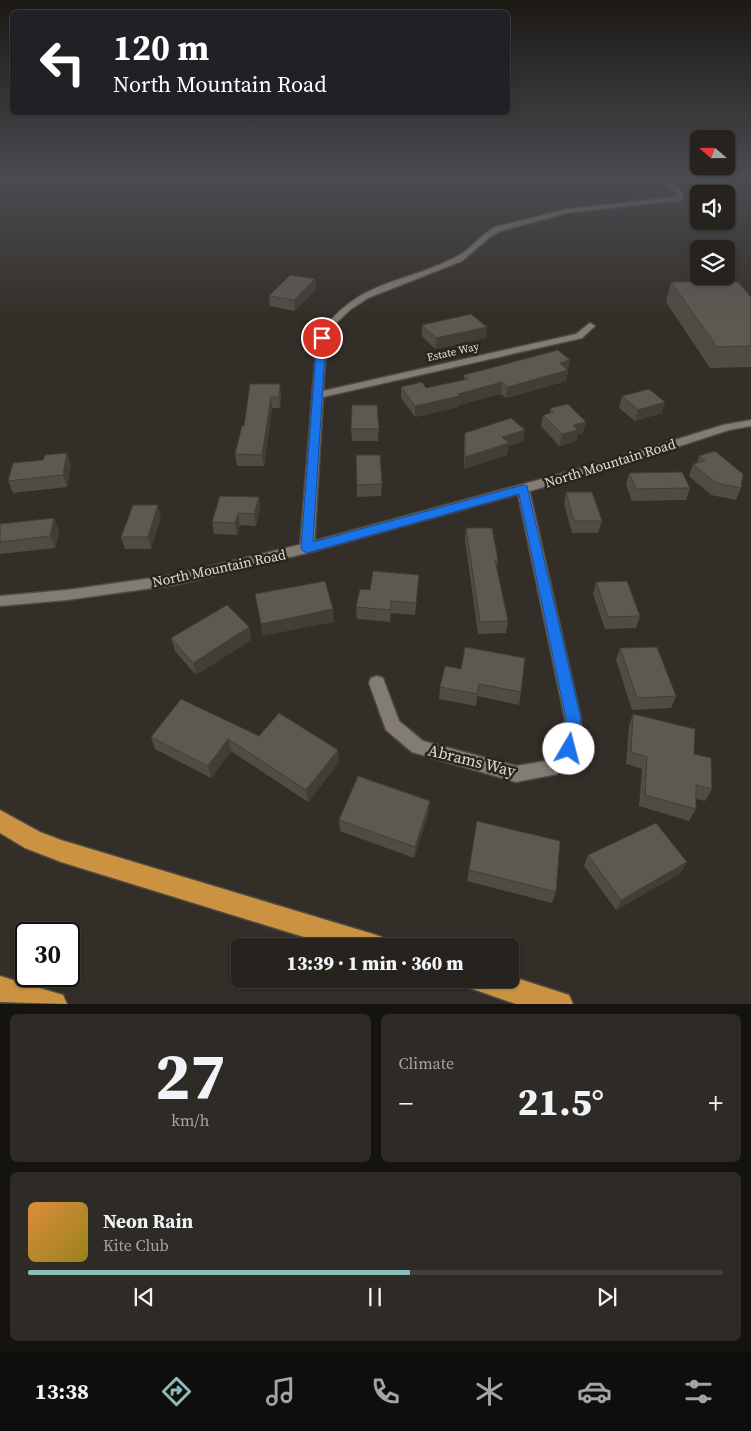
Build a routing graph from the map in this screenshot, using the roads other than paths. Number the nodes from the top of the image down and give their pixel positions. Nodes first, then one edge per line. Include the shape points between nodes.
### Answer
1 (510, 226) edge
2 (590, 326) dead end
3 (318, 396) junction
4 (751, 423) edge
5 (523, 489) junction
6 (307, 548) junction
7 (0, 601) edge
8 (377, 684) dead end
9 (0, 821) edge
10 (347, 938) edge
11 (508, 988) edge
12 (0, 989) edge
13 (54, 1004) edge
14 (560, 1004) edge

1 - 3 street via 489,233 476,248 457,260 361,297 341,310 329,323 322,338
2 - 3 street, Estate Way via 579,336
3 - 6 street
4 - 5 street, North Mountain Road via 727,427
5 - 6 street, North Mountain Road
5 - 8 street, Abrams Way via 573,719 569,749 552,768 516,774 418,747 392,725
6 - 7 street, North Mountain Road via 174,580
9 - 10 highway via 61,851
11 - 14 highway
12 - 13 highway

